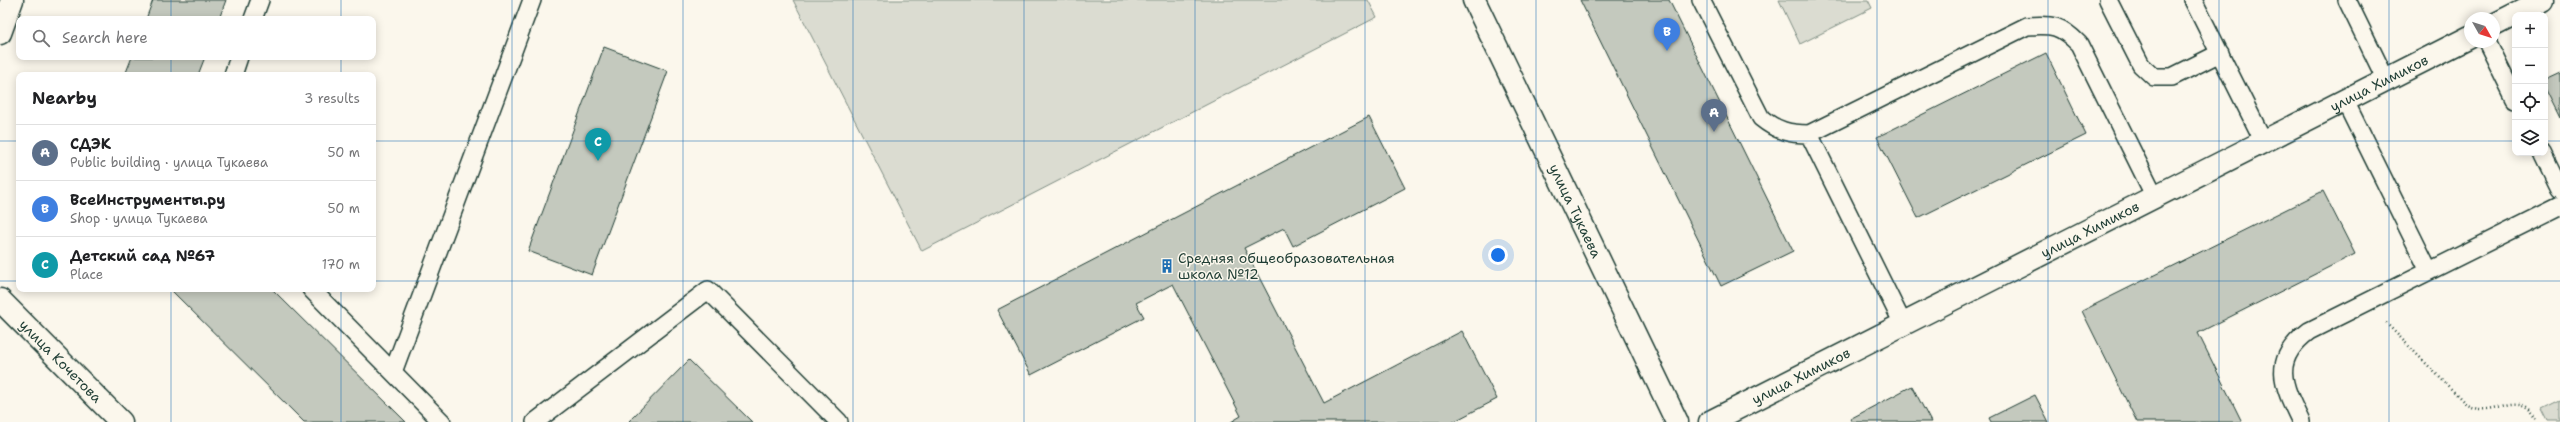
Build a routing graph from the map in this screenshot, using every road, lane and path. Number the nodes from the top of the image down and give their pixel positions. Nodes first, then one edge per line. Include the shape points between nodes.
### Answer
1 (12, 0) edge
2 (260, 0) edge
3 (532, 0) edge
4 (1474, 0) edge
5 (1701, 0) edge
6 (2108, 0) edge
7 (2194, 0) edge
8 (2347, 0) edge
9 (2543, 0) edge
10 (254, 16) edge
11 (2500, 22) edge
12 (0, 33) edge
13 (2464, 40) edge
14 (2490, 48) edge
15 (2220, 53) junction
16 (239, 60) edge
17 (234, 72) edge
18 (2386, 80) junction
19 (2512, 93) edge
20 (2345, 101) junction
21 (1809, 134) junction
22 (2264, 142) junction
23 (2543, 156) edge
24 (2560, 190) edge
25 (2155, 197) junction
26 (2560, 206) edge
27 (2429, 271) junction
28 (314, 292) edge
29 (0, 300) edge
30 (2365, 303) junction
31 (1903, 324) junction
32 (393, 372) junction
33 (121, 422) edge
34 (442, 422) edge
35 (534, 422) edge
36 (839, 422) edge
37 (1678, 422) edge
38 (1710, 422) edge
39 (2301, 422) edge
40 (2538, 422) edge

1 - 12 street
2 - 10 lane
3 - 32 lane
4 - 37 street, улица Тукаева
5 - 21 lane via 1761,118 1774,129 1789,134
6 - 15 lane via 2141,65 2154,77 2172,77
7 - 15 lane
8 - 18 lane
9 - 11 street
13 - 18 street, улица Химиков
14 - 19 lane
15 - 22 lane
16 - 17 lane
18 - 20 street, улица Химиков
20 - 22 street, улица Химиков
20 - 27 lane
21 - 25 lane via 2027,26 2050,24 2066,30 2079,44
21 - 31 lane
22 - 25 street, улица Химиков
23 - 24 lane
25 - 31 street, улица Химиков
26 - 27 lane
27 - 30 lane
28 - 32 lane
29 - 33 street, улица Кочетова
30 - 39 lane via 2309,331 2298,339 2288,353 2284,367 2284,387
30 - 40 path via 2467,405 2482,410 2513,402 2520,403 2533,411
31 - 38 street, улица Химиков
32 - 34 lane
35 - 36 lane via 708,290

